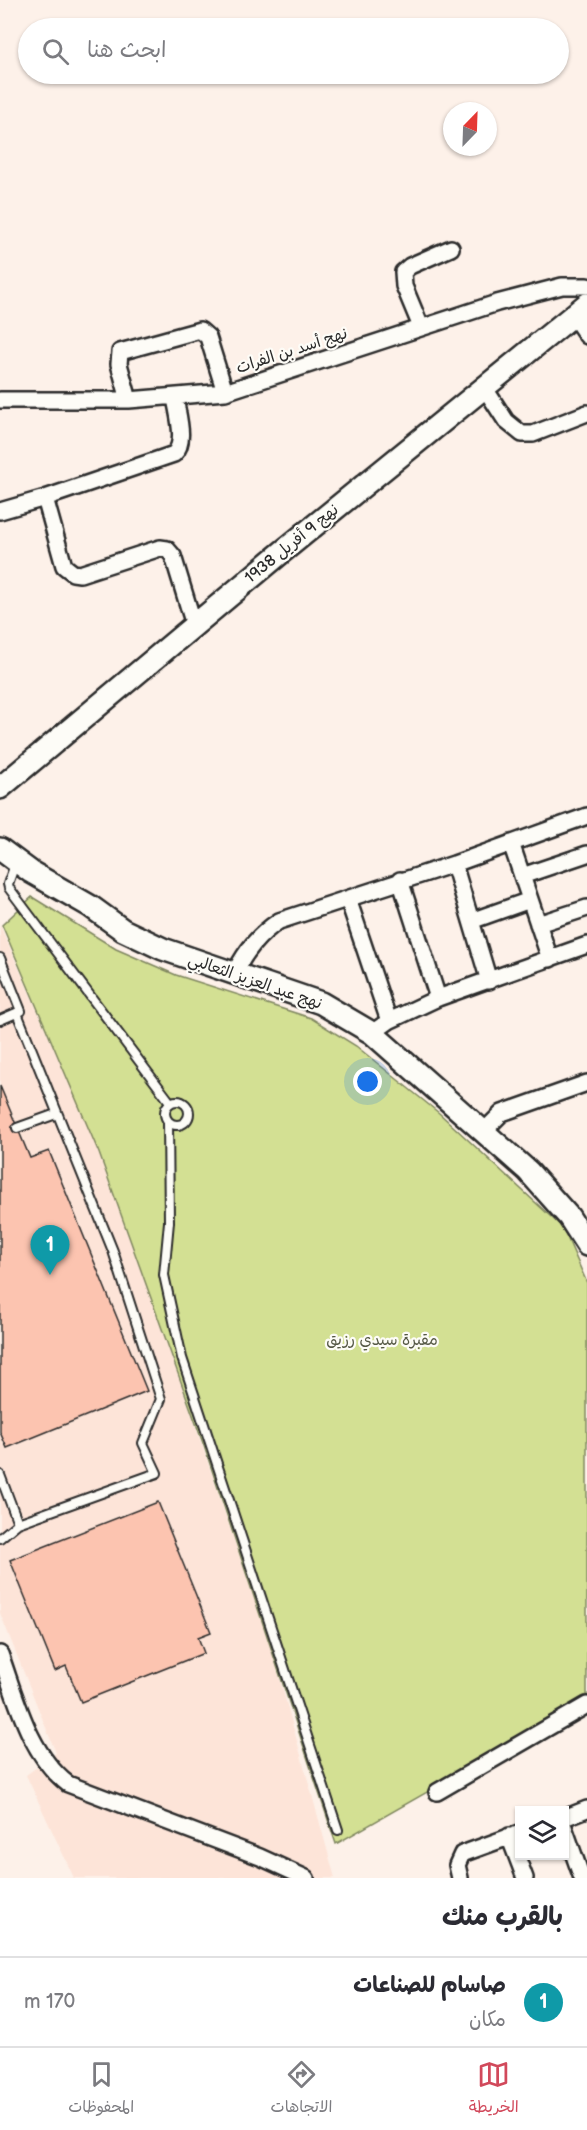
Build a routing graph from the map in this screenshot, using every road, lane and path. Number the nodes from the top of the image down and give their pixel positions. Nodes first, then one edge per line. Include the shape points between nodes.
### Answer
1 (451, 248) dead end
2 (587, 286) edge
3 (580, 309) edge
4 (421, 327) junction
5 (587, 336) edge
6 (484, 387) junction
7 (225, 392) junction
8 (175, 397) junction
9 (0, 400) edge
10 (129, 400) junction
11 (587, 413) edge
12 (45, 498) junction
13 (0, 511) edge
14 (194, 625) junction
15 (0, 788) edge
16 (587, 816) edge
17 (511, 843) junction
18 (0, 849) edge
19 (587, 854) edge
20 (454, 864) junction
21 (14, 870) edge
22 (522, 876) junction
23 (400, 880) junction
24 (348, 898) junction
25 (530, 900) junction
26 (587, 908) edge
27 (471, 921) junction
28 (538, 924) junction
29 (587, 945) edge
30 (0, 958) edge
31 (550, 959) junction
32 (235, 972) junction
33 (489, 981) junction
34 (438, 998) junction
35 (17, 1013) junction
36 (0, 1020) edge
37 (381, 1027) junction
38 (587, 1083) edge
39 (170, 1102) junction
40 (56, 1114) junction
41 (168, 1122) junction
42 (17, 1128) dead end
43 (484, 1131) junction
44 (587, 1245) edge
45 (0, 1475) edge
46 (18, 1523) junction
47 (0, 1538) edge
48 (0, 1654) edge
49 (587, 1705) edge
50 (437, 1792) dead end
51 (587, 1809) edge
52 (569, 1816) edge
53 (338, 1830) dead end
54 (514, 1834) edge
55 (569, 1841) edge
56 (306, 1878) edge
57 (460, 1878) edge
58 (525, 1878) edge
59 (582, 1878) edge

1 - 4 street via 403,272 404,286
2 - 4 street, نهج أسد بن الفرات via 562,286
3 - 5 street
3 - 6 street, نهج 9 أفريل 1938
4 - 7 street, نهج أسد بن الفرات
6 - 11 street via 506,421 522,434 533,434
6 - 14 street, نهج 9 أفريل 1938
7 - 8 street, نهج أسد بن الفرات
7 - 10 street via 208,337 200,330 123,349 119,364
8 - 10 street, نهج أسد بن الفرات
8 - 12 street via 178,451
9 - 10 street, نهج أسد بن الفرات
12 - 13 street
12 - 14 street via 64,566 73,573 160,548 170,551
14 - 15 street, نهج 9 أفريل 1938
16 - 17 street
17 - 20 street
17 - 22 street
18 - 21 street, نهج عبد العزيز الثعالبي
19 - 22 street
20 - 23 street
20 - 27 street
21 - 32 street, نهج عبد العزيز الثعالبي via 90,906 163,949
21 - 39 lane via 9,888
22 - 25 street
23 - 24 street
23 - 34 street
24 - 32 street via 273,925 257,937
24 - 37 street
25 - 27 street
25 - 28 street
26 - 28 street
27 - 33 street
28 - 31 street
29 - 31 street
30 - 35 lane via 21,1011
31 - 33 street
32 - 37 street, نهج عبد العزيز الثعالبي
33 - 34 street
34 - 37 street
35 - 36 lane
35 - 40 lane
37 - 43 street, نهج عبد العزيز الثعالبي
38 - 43 street via 502,1113
39 - 41 lane via 164,1113
39 - 41 lane via 181,1101 189,1112 182,1124
40 - 42 lane
40 - 46 lane via 113,1251 161,1399 143,1443 157,1473
41 - 53 lane via 169,1221 164,1275 182,1358
43 - 44 street, نهج عبد العزيز الثعالبي via 569,1216
45 - 46 lane
46 - 47 lane
48 - 56 street via 38,1749 68,1784
49 - 50 street
51 - 52 street
54 - 57 street via 462,1854 457,1865
54 - 58 street
55 - 59 street

